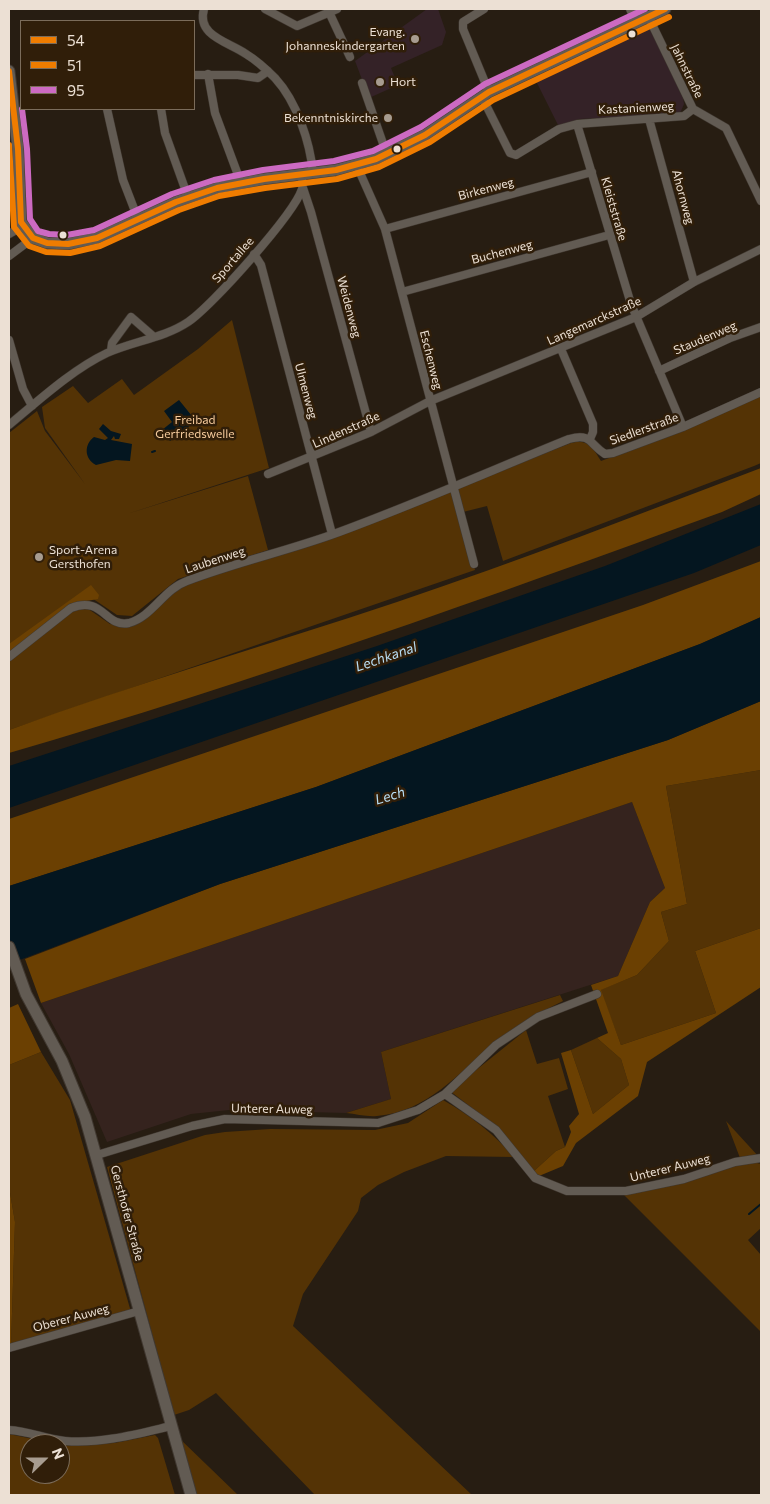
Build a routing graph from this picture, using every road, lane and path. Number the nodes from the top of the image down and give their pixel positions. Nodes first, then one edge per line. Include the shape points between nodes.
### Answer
1 (204, 9) edge
2 (265, 9) edge
3 (484, 9) edge
4 (630, 9) edge
5 (665, 9) edge
6 (333, 10) edge
7 (648, 16) junction
8 (636, 22) junction
9 (350, 56) dead end
10 (9, 71) edge
11 (268, 71) junction
12 (208, 74) junction
13 (195, 75) edge
14 (362, 83) dead end
15 (486, 95) junction
16 (693, 109) junction
17 (107, 110) edge
18 (161, 110) edge
19 (650, 119) junction
20 (577, 124) junction
21 (387, 155) junction
22 (357, 166) junction
23 (592, 172) junction
24 (308, 174) junction
25 (241, 183) junction
26 (303, 188) junction
27 (188, 198) junction
28 (761, 201) edge
29 (138, 219) junction
30 (23, 226) junction
31 (385, 228) junction
32 (9, 234) edge
33 (609, 235) junction
34 (33, 238) junction
35 (761, 250) edge
36 (254, 254) junction
37 (9, 256) edge
38 (694, 282) junction
39 (402, 292) junction
40 (636, 318) junction
41 (761, 327) edge
42 (154, 338) junction
43 (9, 340) edge
44 (561, 348) junction
45 (111, 351) junction
46 (659, 371) junction
47 (761, 392) edge
48 (430, 401) junction
49 (32, 406) junction
50 (9, 425) edge
51 (683, 427) junction
52 (371, 432) junction
53 (590, 439) junction
54 (312, 457) junction
55 (268, 474) dead end
56 (453, 486) junction
57 (332, 534) junction
58 (474, 564) dead end
59 (9, 657) edge
60 (9, 948) edge
61 (597, 994) dead end
62 (444, 1094) junction
63 (97, 1154) junction
64 (759, 1159) edge
65 (139, 1311) junction
66 (9, 1348) edge
67 (171, 1426) junction
68 (9, 1430) edge
69 (191, 1495) edge

1 - 11 street via 204,24 210,34 248,55
2 - 6 street via 297,26
3 - 15 street via 463,22 463,29
4 - 8 street
5 - 7 street
6 - 9 street
7 - 8 street
7 - 16 street, Jahnstraße
8 - 15 street
10 - 30 street
11 - 12 street via 258,78
11 - 24 street via 286,94 300,121
12 - 13 street
12 - 25 street via 215,113
14 - 21 street
15 - 20 street via 510,152 516,155 559,129
15 - 21 street via 425,135
16 - 19 street, Kastanienweg via 684,116
16 - 28 street, Jahnstraße via 726,128
17 - 29 street via 120,167
18 - 27 street via 165,133
19 - 20 street, Kastanienweg
19 - 38 street, Ahornweg
20 - 23 street, Kleiststraße
21 - 22 street
22 - 24 street
22 - 31 street, Eschenweg
23 - 31 street, Birkenweg
23 - 33 street, Kleiststraße
24 - 25 street
24 - 26 street
25 - 27 street
26 - 36 street, Sportallee
26 - 52 street, Weidenweg
27 - 29 street
29 - 34 street via 86,241 59,244
30 - 32 street
30 - 34 street
31 - 39 street, Eschenweg
33 - 39 street, Buchenweg
33 - 40 street, Kleiststraße
34 - 37 street
35 - 38 street, Langemarckstraße
36 - 42 street, Sportallee via 190,321
36 - 54 street, Ulmenweg via 261,265
38 - 40 street, Langemarckstraße
39 - 48 street, Eschenweg
40 - 44 street, Langemarckstraße
40 - 46 street, Kleiststraße
41 - 46 street, Staudenweg
42 - 45 street, Sportallee
42 - 45 street via 131,317 112,343
43 - 49 street
44 - 48 street, Langemarckstraße
44 - 53 street via 593,424
45 - 49 street, Sportallee
46 - 51 street, Kleiststraße
47 - 51 street, Siedlerstraße
48 - 52 street, Lindenstraße
48 - 56 street, Eschenweg
49 - 50 street, Sportallee
51 - 53 street, Siedlerstraße via 609,454 601,451
52 - 54 street, Lindenstraße
53 - 56 street, Siedlerstraße via 569,439
54 - 55 street, Lindenstraße
54 - 57 street, Ulmenweg
56 - 57 street, Laubenweg
56 - 58 street, Eschenweg
57 - 59 street, Laubenweg via 184,582 129,623 112,620 98,608 80,604
60 - 63 street, Gersthofer Straße via 22,984 76,1091
61 - 62 street, Unterer Auweg via 538,1017 496,1045
62 - 63 street, Unterer Auweg via 418,1110 378,1123 225,1119
62 - 64 street, Unterer Auweg via 496,1130 535,1178 568,1191 626,1191 684,1179 735,1162
63 - 65 street, Gersthofer Straße
65 - 66 street, Oberer Auweg
65 - 67 street, Gersthofer Straße
67 - 68 street via 80,1442
67 - 69 street, Gersthofer Straße

